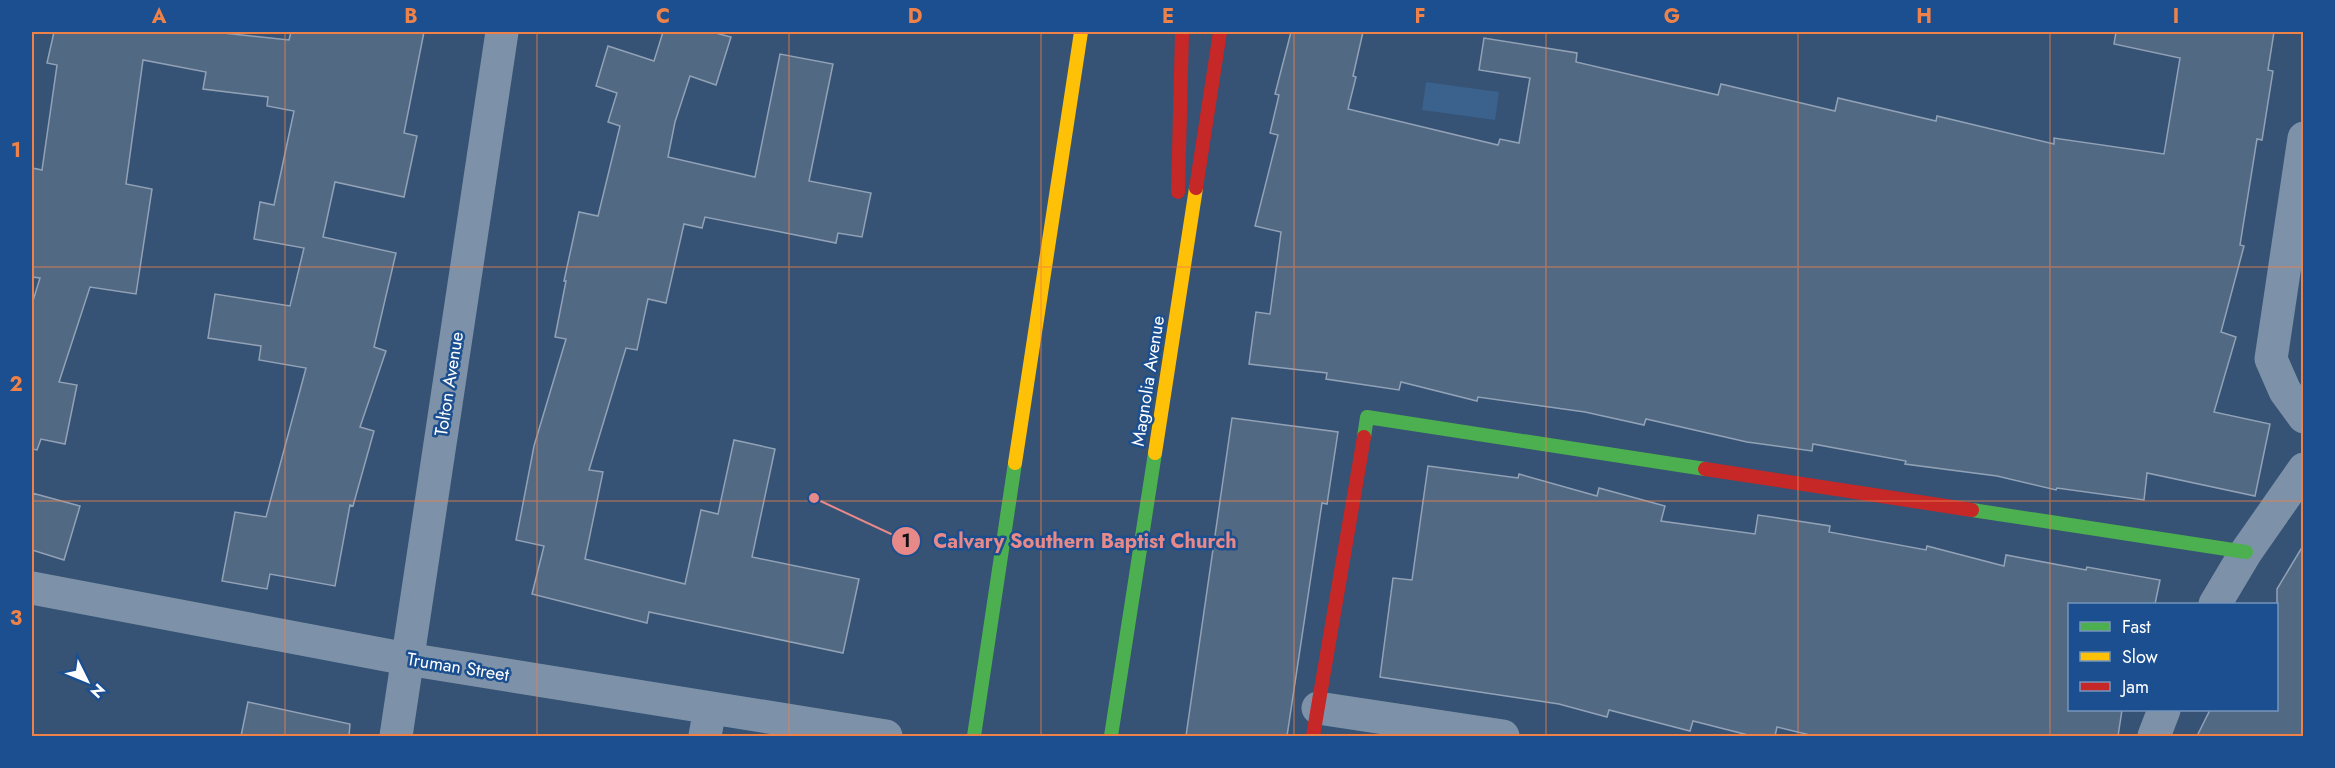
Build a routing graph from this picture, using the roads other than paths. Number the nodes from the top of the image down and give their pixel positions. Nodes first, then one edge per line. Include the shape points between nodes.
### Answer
1 (502, 32) edge
2 (1081, 32) edge
3 (1182, 32) edge
4 (1220, 32) edge
5 (2304, 138) edge
6 (1175, 329) junction
7 (2304, 417) edge
8 (2304, 469) edge
9 (2246, 552) junction
10 (32, 588) edge
11 (2216, 603) edge
12 (407, 659) junction
13 (2164, 711) edge
14 (708, 722) edge
15 (1316, 722) edge
16 (396, 736) edge
17 (886, 736) edge
18 (974, 736) edge
19 (1111, 736) edge
20 (1503, 736) edge
21 (2154, 736) edge

1 - 12 street, Tolton Avenue
2 - 18 main road
3 - 6 main road
4 - 6 main road, Magnolia Avenue
5 - 7 street via 2271,359 2285,391
6 - 19 main road, Magnolia Avenue
8 - 9 street
9 - 11 street
9 - 15 main road via 1367,417
10 - 12 street, Truman Street
12 - 14 street, Truman Street
12 - 16 street, Tolton Avenue
13 - 21 street
14 - 17 street, Truman Street
15 - 20 street

